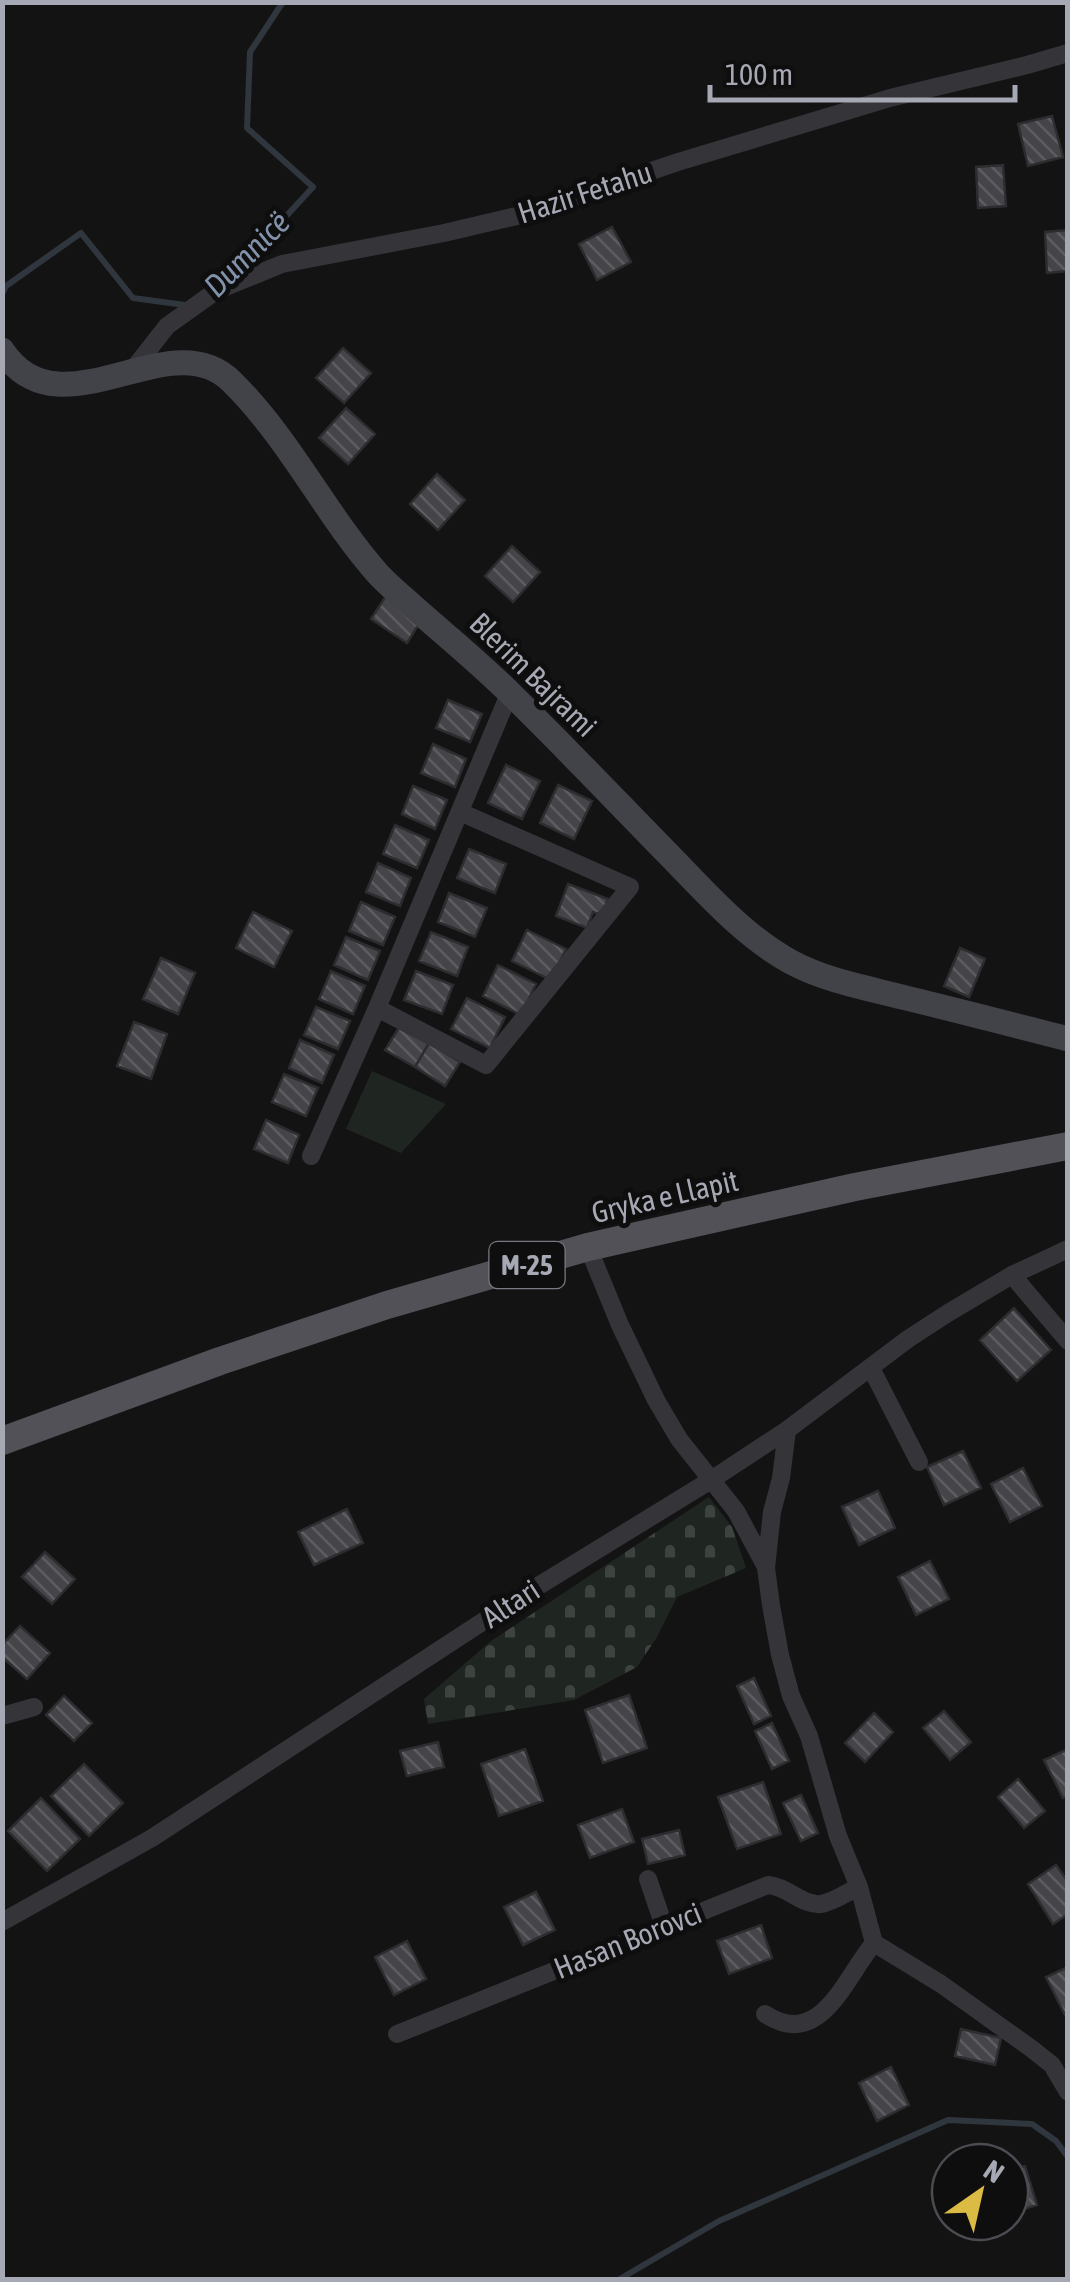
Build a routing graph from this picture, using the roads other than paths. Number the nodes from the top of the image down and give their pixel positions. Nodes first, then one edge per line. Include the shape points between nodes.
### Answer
1 (1068, 53) edge
2 (2, 350) edge
3 (131, 372) junction
4 (510, 692) junction
5 (460, 812) junction
6 (377, 1008) junction
7 (1068, 1039) edge
8 (1068, 1146) edge
9 (311, 1156) dead end
10 (588, 1247) junction
11 (1068, 1249) edge
12 (1012, 1275) junction
13 (1068, 1341) edge
14 (871, 1368) junction
15 (787, 1430) junction
16 (2, 1441) edge
17 (919, 1462) dead end
18 (710, 1480) junction
19 (766, 1568) junction
20 (34, 1707) dead end
21 (2, 1716) edge
22 (648, 1879) dead end
23 (859, 1887) junction
24 (2, 1922) edge
25 (664, 1926) junction
26 (874, 1944) junction
27 (765, 2014) dead end
28 (397, 2034) dead end
29 (1068, 2092) edge

1 - 3 street, Hazir Fetahu via 890,98 521,215 282,264 216,292 167,326
2 - 3 street, Blerim Bajrami via 26,374 55,384
3 - 4 street, Blerim Bajrami via 182,362 228,377 276,431 380,576
4 - 5 street
4 - 7 street, Blerim Bajrami via 768,949 816,974
5 - 6 street
5 - 6 street via 630,886 486,1064
6 - 9 street
8 - 10 main road, Gryka e Llapit / M-25
10 - 16 main road, Gryka e Llapit / M-25 via 387,1305
10 - 18 street via 656,1400
11 - 12 street, Altari
12 - 13 street
12 - 14 street, Altari
14 - 15 street, Altari
14 - 17 street
15 - 18 street, Altari
15 - 19 street
18 - 19 street via 736,1511
18 - 24 street, Altari via 152,1838
19 - 23 street via 780,1655
20 - 21 street
22 - 25 street
23 - 25 street, Hasan Borovci via 814,1904 768,1885
23 - 26 street
25 - 28 street, Hasan Borovci
26 - 27 street via 836,1998 807,2022 780,2024
26 - 29 street via 1032,2049 1052,2065

